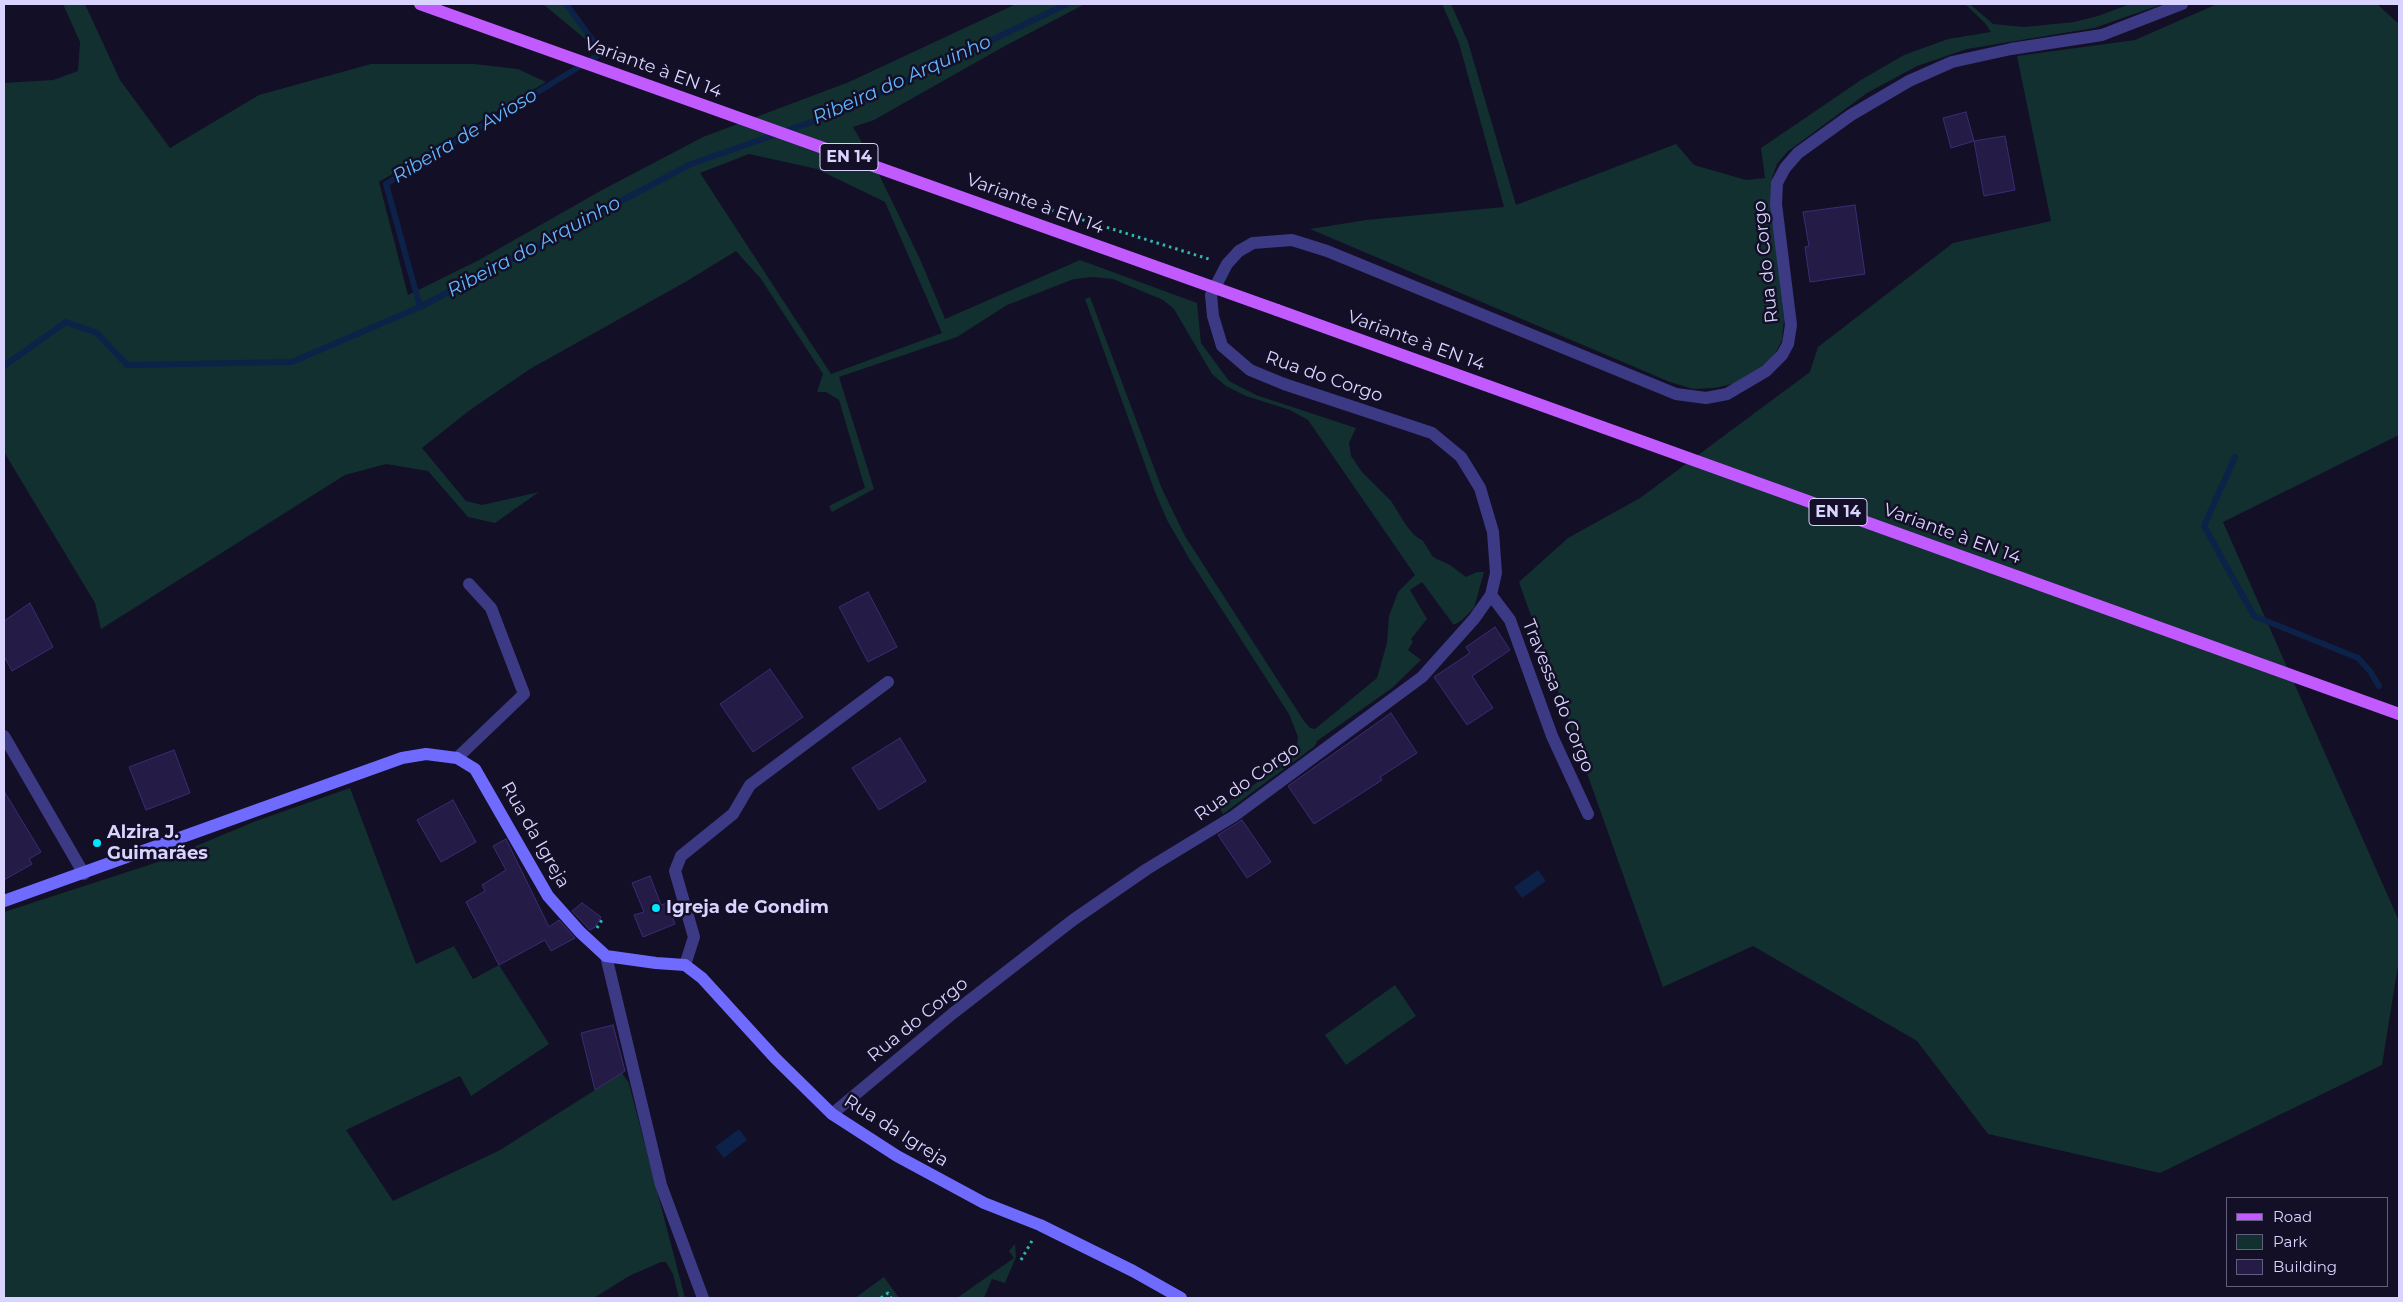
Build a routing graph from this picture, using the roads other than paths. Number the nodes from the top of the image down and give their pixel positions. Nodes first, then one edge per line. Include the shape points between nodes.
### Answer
1 (420, 4) edge
2 (2182, 4) edge
3 (469, 584) dead end
4 (1491, 595) junction
5 (888, 682) dead end
6 (2399, 714) edge
7 (4, 736) edge
8 (457, 758) junction
9 (1588, 814) dead end
10 (84, 874) junction
11 (4, 901) edge
12 (606, 956) junction
13 (685, 965) junction
14 (832, 1114) junction
15 (702, 1298) edge
16 (1181, 1298) edge

1 - 6 main road, Variante à EN 14 / EN 14, bridge
2 - 4 street, Rua do Corgo via 2102,35 1952,62 1909,81 1798,153 1777,184 1776,204 1791,325 1788,344 1766,371 1727,394 1706,398 1676,394 1327,251 1292,240 1253,243 1239,250 1227,264 1212,295 1213,316 1222,346 1250,370 1432,433 1461,457 1480,488 1493,532 1496,573
3 - 8 street via 491,608 524,694
4 - 9 street, Travessa do Corgo via 1510,620 1552,736
4 - 14 street, Rua do Corgo via 1422,677 1234,816 1148,868 1073,920 952,1014
5 - 13 street via 750,785 733,814 681,856 675,870 694,936
7 - 10 street
8 - 10 street, Rua da Igreja via 426,754 402,758
8 - 12 street, Rua da Igreja via 475,769 548,896
10 - 11 street, Rua da Igreja
12 - 13 street
12 - 15 street via 661,1185
13 - 14 street, Rua da Igreja via 702,978 775,1058
14 - 16 street, Rua da Igreja via 897,1156 984,1203 1040,1225 1133,1270

